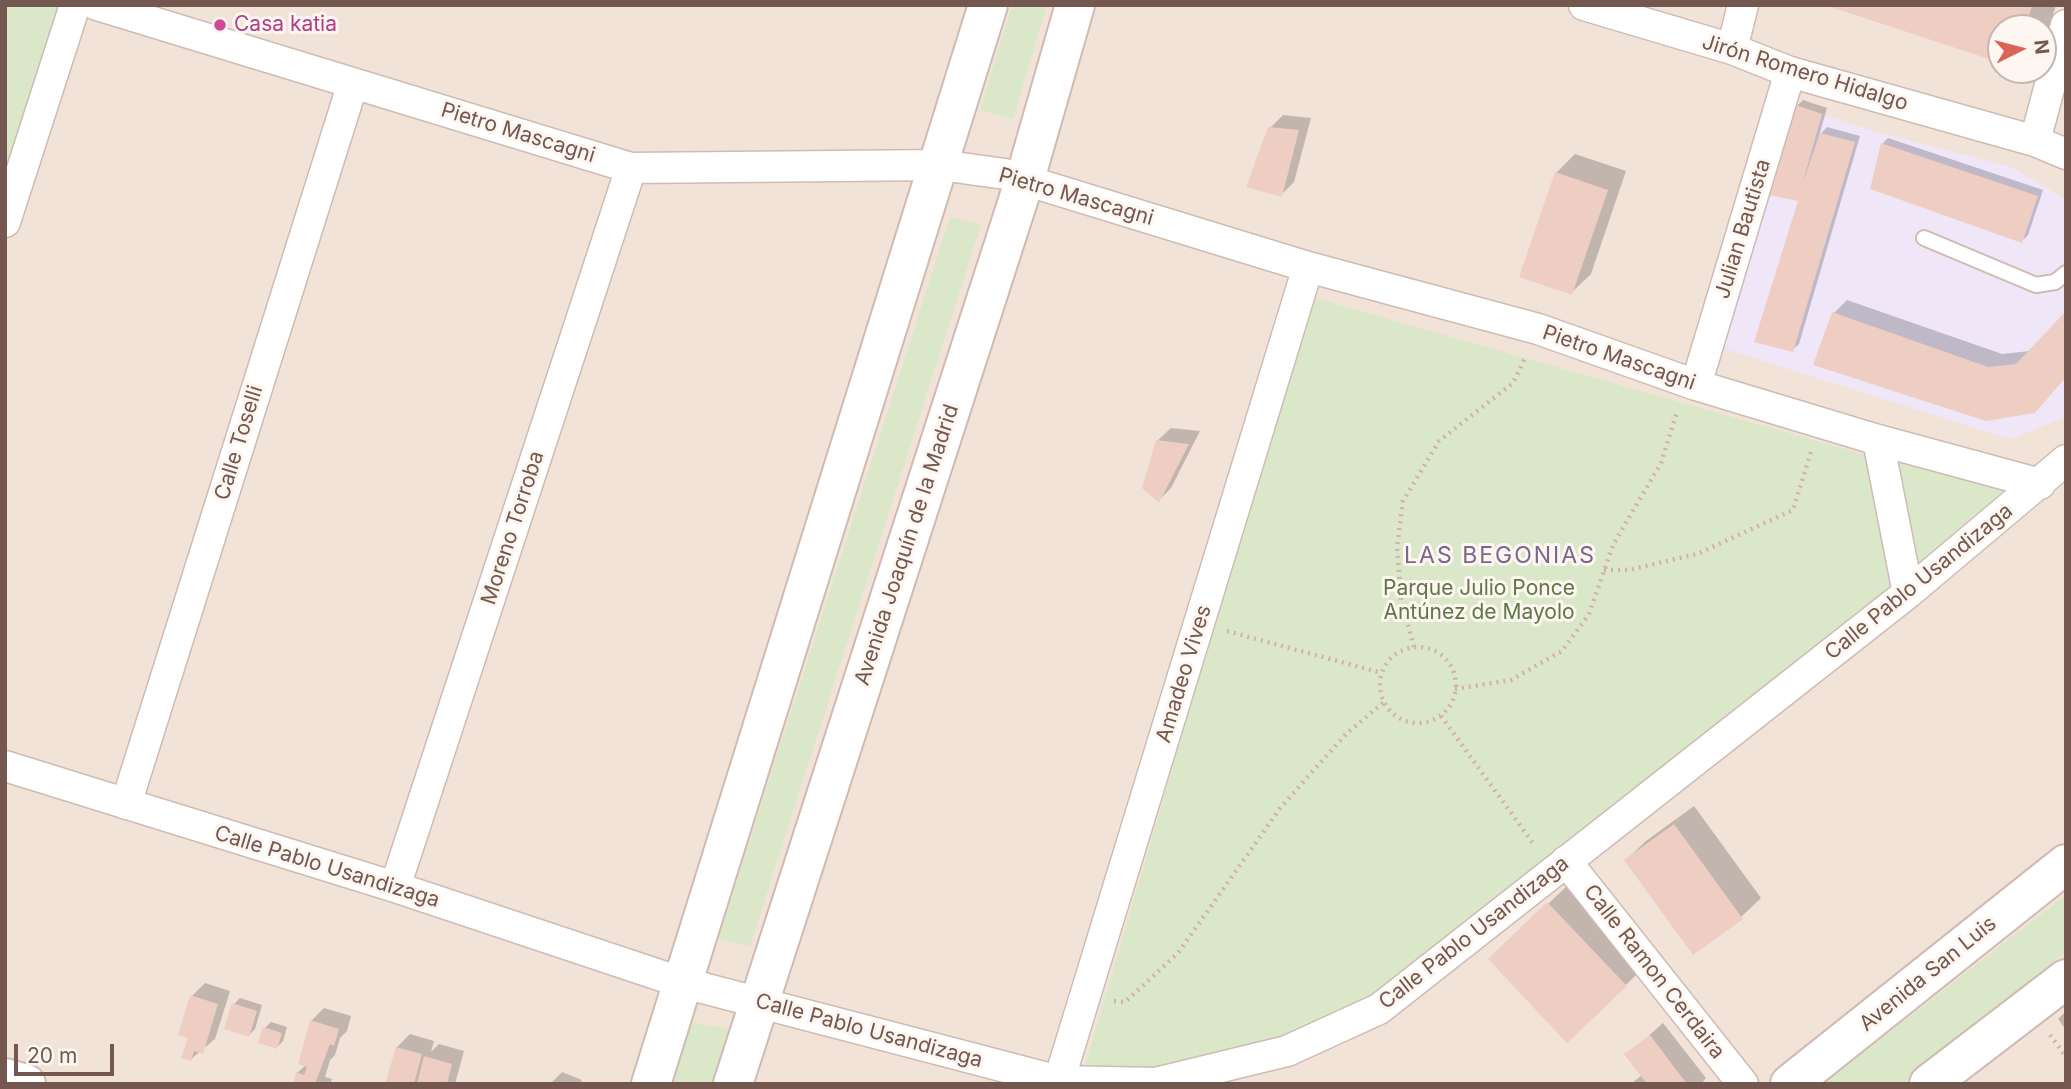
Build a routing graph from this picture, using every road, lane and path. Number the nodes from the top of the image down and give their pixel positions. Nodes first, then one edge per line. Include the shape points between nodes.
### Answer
1 (75, 5) edge
2 (97, 5) edge
3 (988, 5) edge
4 (1075, 5) edge
5 (1584, 5) edge
6 (1743, 5) edge
7 (2066, 24) edge
8 (1732, 49) junction
9 (1790, 72) junction
10 (353, 83) junction
11 (2035, 141) junction
12 (2066, 154) edge
13 (940, 164) junction
14 (631, 168) junction
15 (1025, 179) junction
16 (5, 222) edge
17 (1924, 238) dead end
18 (1308, 267) junction
19 (2066, 273) edge
20 (1538, 329) junction
21 (1691, 383) junction
22 (1815, 440) dead end
23 (1878, 440) junction
24 (2066, 460) edge
25 (2040, 484) junction
26 (1604, 570) junction
27 (1908, 593) junction
28 (1200, 623) junction
29 (1415, 647) junction
30 (1382, 673) junction
31 (1455, 690) junction
32 (1384, 702) junction
33 (1441, 716) junction
34 (5, 766) edge
35 (126, 804) junction
36 (1552, 856) junction
37 (2066, 864) edge
38 (395, 887) junction
39 (2066, 979) edge
40 (680, 982) junction
41 (1084, 999) junction
42 (760, 1003) junction
43 (5, 1078) edge
44 (1059, 1081) junction
45 (26, 1084) edge
46 (651, 1084) edge
47 (733, 1084) edge
48 (1743, 1084) edge
49 (1790, 1084) edge
50 (1928, 1084) edge

1 - 16 street
2 - 10 street, Pietro Mascagni
3 - 13 street
4 - 15 street, Avenida Joaquín de la Madrid
5 - 8 street, Jirón Romero Hidalgo
6 - 8 street
7 - 11 street
8 - 9 street, Jirón Romero Hidalgo
9 - 11 street, Jirón Romero Hidalgo
9 - 21 street, Julian Bautista
10 - 14 street, Pietro Mascagni
10 - 35 street, Calle Toselli
11 - 12 street, Jirón Romero Hidalgo
13 - 14 street, Pietro Mascagni
13 - 15 street, Pietro Mascagni
13 - 40 street
14 - 38 street, Moreno Torroba
15 - 18 street, Pietro Mascagni
15 - 42 street, Avenida Joaquín de la Madrid
17 - 19 lane via 2036,285 2055,282
18 - 20 street, Pietro Mascagni
18 - 28 street, Amadeo Vives
20 - 21 street, Pietro Mascagni
20 - 29 path via 1513,383 1439,441 1403,501 1398,560 1401,600
21 - 23 street, Pietro Mascagni
21 - 26 path via 1661,463 1613,545
22 - 26 path via 1793,510 1698,554 1629,570
23 - 25 street, Pietro Mascagni
23 - 27 street
24 - 25 street, Calle Pablo Usandizaga
25 - 27 street, Calle Pablo Usandizaga
26 - 31 path via 1589,614 1562,651 1511,680
27 - 36 street, Calle Pablo Usandizaga
28 - 30 path
28 - 41 street, Amadeo Vives
29 - 30 path via 1394,655
29 - 31 path via 1447,661
30 - 32 path
31 - 33 path
32 - 33 path via 1395,717 1407,722 1431,722
32 - 41 path via 1346,734 1281,807 1178,953 1125,1002
33 - 36 path
34 - 35 street, Calle Pablo Usandizaga
35 - 38 street, Calle Pablo Usandizaga
36 - 44 street, Calle Pablo Usandizaga via 1379,1009 1287,1051 1155,1083
36 - 48 street, Calle Ramon Cerdaira
37 - 49 street, Avenida San Luis
38 - 40 street, Calle Pablo Usandizaga
39 - 50 street
40 - 42 street, Calle Pablo Usandizaga
40 - 46 street
41 - 44 street, Amadeo Vives
42 - 44 street, Calle Pablo Usandizaga
42 - 47 street, Avenida Joaquín de la Madrid
43 - 45 street

